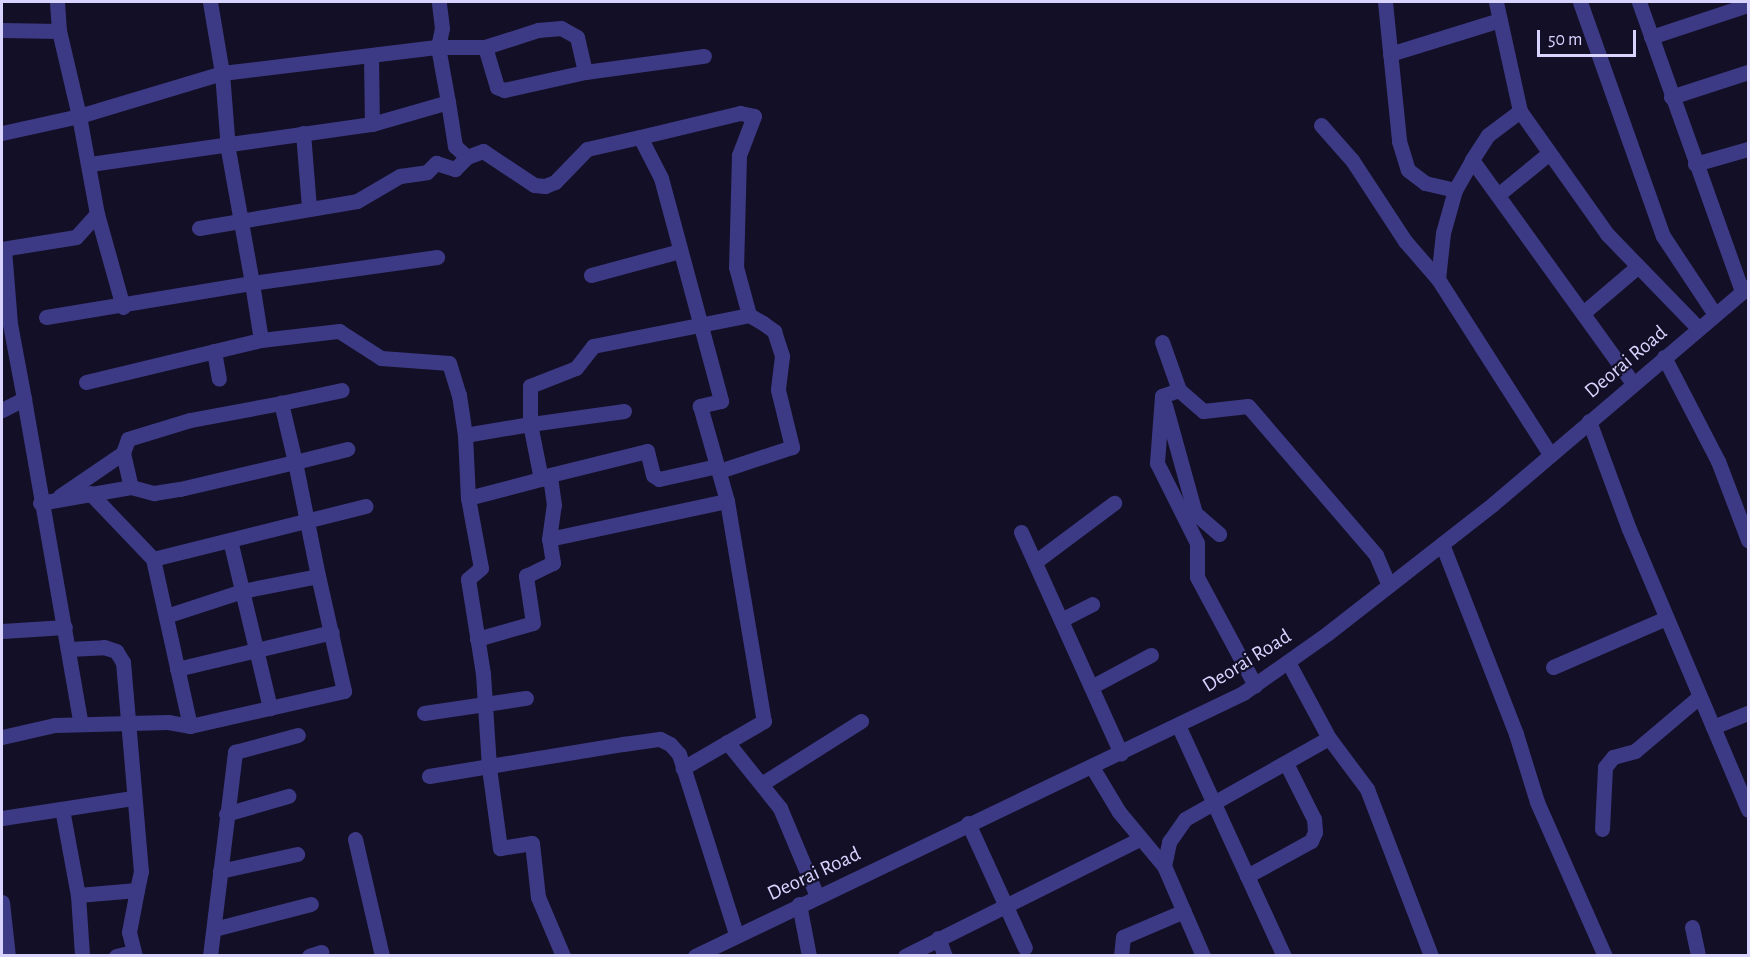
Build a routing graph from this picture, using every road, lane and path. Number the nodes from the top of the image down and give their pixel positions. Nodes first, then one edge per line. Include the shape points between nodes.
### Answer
1 (57, 2) edge
2 (210, 2) edge
3 (439, 2) edge
4 (1385, 2) edge
5 (1496, 2) edge
6 (1580, 2) edge
7 (1640, 2) edge
8 (1749, 4) edge
9 (1500, 20) junction
10 (2, 30) edge
11 (59, 31) junction
12 (1651, 38) junction
13 (438, 47) junction
14 (485, 47) junction
15 (1390, 54) junction
16 (371, 56) junction
17 (704, 56) dead end
18 (585, 72) junction
19 (1749, 72) edge
20 (222, 73) junction
21 (1671, 97) junction
22 (448, 102) junction
23 (1520, 111) junction
24 (79, 116) junction
25 (372, 124) junction
26 (1321, 125) dead end
27 (2, 133) edge
28 (303, 133) junction
29 (640, 137) junction
30 (227, 143) junction
31 (1749, 149) edge
32 (1548, 154) junction
33 (467, 156) junction
34 (1472, 160) junction
35 (90, 164) junction
36 (1695, 164) junction
37 (1455, 190) junction
38 (1499, 194) junction
39 (309, 208) junction
40 (97, 214) junction
41 (240, 222) junction
42 (200, 228) dead end
43 (3, 249) edge
44 (680, 252) junction
45 (437, 257) dead end
46 (1637, 267) junction
47 (591, 275) dead end
48 (1438, 279) junction
49 (252, 283) junction
50 (1745, 289) edge
51 (123, 307) junction
52 (1583, 313) junction
53 (1714, 313) junction
54 (749, 315) junction
55 (46, 317) dead end
56 (700, 322) junction
57 (1698, 328) junction
58 (8, 340) edge
59 (261, 340) junction
60 (1162, 342) dead end
61 (214, 351) junction
62 (1664, 357) junction
63 (219, 379) dead end
64 (86, 382) dead end
65 (1633, 383) junction
66 (342, 390) dead end
67 (1179, 390) junction
68 (1162, 396) junction
69 (24, 399) junction
70 (281, 403) junction
71 (2, 410) edge
72 (624, 411) dead end
73 (1588, 421) junction
74 (530, 423) junction
75 (465, 435) junction
76 (347, 449) dead end
77 (123, 453) junction
78 (1550, 454) junction
79 (295, 462) junction
80 (718, 469) junction
81 (545, 477) junction
82 (131, 488) junction
83 (90, 493) junction
84 (468, 498) junction
85 (48, 501) junction
86 (727, 501) junction
87 (1114, 503) dead end
88 (365, 506) dead end
89 (306, 520) junction
90 (1022, 532) dead end
91 (1219, 534) dead end
92 (549, 539) junction
93 (230, 540) junction
94 (1749, 540) edge
95 (1442, 544) junction
96 (153, 559) junction
97 (1035, 562) junction
98 (318, 576) junction
99 (1389, 585) junction
100 (242, 591) junction
101 (1092, 604) dead end
102 (166, 616) junction
103 (1666, 618) junction
104 (1061, 620) junction
105 (65, 627) junction
106 (2, 631) edge
107 (332, 632) junction
108 (477, 639) junction
109 (69, 649) junction
110 (256, 650) junction
111 (1151, 655) dead end
112 (1288, 662) junction
113 (1553, 667) dead end
114 (177, 669) junction
115 (1255, 685) junction
116 (1091, 687) junction
117 (1699, 697) junction
118 (526, 698) dead end
119 (485, 703) junction
120 (270, 708) junction
121 (424, 713) dead end
122 (1749, 713) edge
123 (861, 721) dead end
124 (128, 723) junction
125 (81, 724) junction
126 (1178, 725) junction
127 (190, 726) junction
128 (1713, 727) junction
129 (298, 735) dead end
130 (2, 736) edge
131 (1329, 738) junction
132 (727, 742) junction
133 (1121, 753) junction
134 (1286, 763) junction
135 (1092, 767) junction
136 (489, 768) junction
137 (683, 768) junction
138 (429, 776) dead end
139 (764, 783) junction
140 (1745, 791) edge
141 (288, 796) dead end
142 (132, 798) junction
143 (1214, 804) junction
144 (62, 809) junction
145 (1749, 810) edge
146 (226, 814) junction
147 (2, 818) edge
148 (968, 823) junction
149 (1602, 830) dead end
150 (355, 839) dead end
151 (1140, 839) junction
152 (297, 854) dead end
153 (1164, 866) junction
154 (220, 871) junction
155 (1247, 876) junction
156 (137, 890) junction
157 (78, 895) junction
158 (817, 896) junction
159 (2, 902) edge
160 (311, 904) dead end
161 (799, 904) junction
162 (1005, 905) junction
163 (1185, 911) junction
164 (1692, 927) dead end
165 (214, 928) junction
166 (736, 934) junction
167 (938, 938) junction
168 (1024, 948) dead end
169 (134, 954) edge
170 (8, 956) edge
171 (82, 956) edge
172 (116, 956) edge
173 (210, 956) edge
174 (382, 956) edge
175 (563, 956) edge
176 (694, 956) edge
177 (809, 956) edge
178 (905, 956) edge
179 (945, 956) edge
180 (1121, 956) edge
181 (1203, 956) edge
182 (1284, 956) edge
183 (1431, 956) edge
184 (1605, 956) edge
185 (1698, 956) edge

1 - 11 street
2 - 20 street
3 - 13 street via 442,28
4 - 15 street
5 - 9 street
6 - 53 street via 1663,236
7 - 12 street
8 - 12 street
9 - 15 street
9 - 23 street
10 - 11 street
11 - 24 street
12 - 21 street
13 - 14 street
13 - 16 street
13 - 22 street
14 - 18 street via 496,87 504,90
14 - 18 street via 538,30 561,28 577,37
15 - 37 street via 1399,141 1408,170 1425,183
16 - 20 street
16 - 25 street
17 - 18 street
19 - 21 street
20 - 24 street
20 - 30 street
21 - 36 street
22 - 25 street
22 - 33 street via 455,146
23 - 32 street
23 - 34 street via 1488,135
24 - 27 street
24 - 35 street
25 - 28 street
26 - 48 street via 1352,160 1405,241
28 - 30 street
28 - 39 street
29 - 33 street via 587,149 555,182 545,186 512,172 483,151
29 - 44 street via 661,178
29 - 54 street via 740,113 754,116 739,155 736,267
30 - 35 street
30 - 41 street
31 - 36 street
32 - 38 street
32 - 46 street via 1607,234
33 - 39 street via 455,169 436,163 427,172 400,176 357,201
34 - 37 street
34 - 38 street
35 - 40 street
36 - 50 street
37 - 48 street via 1443,233
38 - 52 street
39 - 41 street
40 - 43 street via 76,237
40 - 51 street
41 - 42 street
41 - 49 street
43 - 58 street
44 - 47 street
44 - 56 street
45 - 49 street
46 - 52 street
46 - 57 street
48 - 78 street
49 - 51 street
49 - 59 street
50 - 53 street, Deorai Road
51 - 55 street
52 - 65 street
53 - 57 street, Deorai Road
54 - 56 street
54 - 80 street via 774,331 782,356 778,390 792,447
56 - 74 street via 593,346 576,368 530,386
56 - 80 street via 722,401 700,406
57 - 62 street, Deorai Road
58 - 69 street
59 - 61 street
59 - 75 street via 339,331 381,358 449,363
60 - 67 street
61 - 63 street
61 - 64 street
62 - 65 street, Deorai Road
62 - 94 street via 1718,461
65 - 73 street, Deorai Road
66 - 70 street
67 - 68 street
67 - 99 street via 1203,411 1248,406 1376,555
68 - 91 street via 1195,513
68 - 115 street via 1157,463 1197,543 1197,577
69 - 71 street
69 - 85 street
70 - 77 street via 170,426 128,440
70 - 79 street
72 - 74 street
73 - 78 street, Deorai Road
73 - 103 street
74 - 75 street
74 - 81 street
75 - 84 street
76 - 79 street
77 - 82 street
77 - 85 street
78 - 95 street, Deorai Road
79 - 82 street via 154,493
79 - 89 street
80 - 81 street via 659,479 653,475 647,451
80 - 86 street
81 - 84 street
81 - 92 street via 554,505
82 - 83 street
83 - 85 street
83 - 96 street
84 - 108 street via 481,568 468,579
85 - 105 street
86 - 92 street
86 - 132 street via 764,721
87 - 97 street
88 - 89 street
89 - 93 street
89 - 98 street
90 - 97 street
92 - 108 street via 553,566 528,572 526,576 534,623
93 - 96 street
93 - 100 street
95 - 99 street, Deorai Road
95 - 184 street via 1516,734 1537,802
96 - 102 street
97 - 104 street
98 - 100 street
98 - 107 street
99 - 112 street, Deorai Road
100 - 102 street
100 - 110 street
101 - 104 street
102 - 114 street
103 - 113 street
103 - 117 street
104 - 116 street
105 - 106 street
105 - 109 street
107 - 110 street
107 - 120 street via 344,691
108 - 119 street
109 - 124 street via 104,647 116,651 123,662
109 - 125 street
110 - 114 street
110 - 120 street
111 - 116 street
112 - 115 street, Deorai Road
112 - 131 street
114 - 127 street
115 - 126 street, Deorai Road
116 - 133 street
117 - 128 street
117 - 149 street via 1635,751 1613,757 1605,767
118 - 119 street
119 - 121 street
119 - 136 street
120 - 127 street
122 - 128 street
123 - 139 street
124 - 125 street
124 - 127 street
124 - 142 street
125 - 130 street
126 - 133 street, Deorai Road
126 - 143 street
128 - 140 street
129 - 146 street via 236,752
131 - 134 street
131 - 183 street via 1367,789
132 - 137 street
132 - 139 street
133 - 135 street, Deorai Road
134 - 143 street
134 - 155 street via 1314,819 1315,832 1311,841
135 - 148 street, Deorai Road
135 - 151 street
136 - 137 street via 660,739 679,754
136 - 138 street
136 - 175 street via 500,848 532,843 538,897
137 - 166 street
139 - 158 street via 788,824
140 - 145 street
141 - 146 street
142 - 144 street
142 - 156 street via 141,871
143 - 153 street via 1185,819 1169,842
143 - 155 street
144 - 147 street
144 - 157 street
146 - 154 street
148 - 158 street, Deorai Road
148 - 162 street
150 - 174 street
151 - 153 street
151 - 162 street
152 - 154 street
153 - 163 street
154 - 165 street
155 - 182 street
156 - 157 street
156 - 169 street via 129,932
157 - 171 street
158 - 161 street, Deorai Road
159 - 170 street
160 - 165 street
161 - 166 street, Deorai Road
161 - 177 street
162 - 167 street
162 - 168 street
163 - 180 street via 1123,937
163 - 181 street
164 - 185 street
165 - 173 street
166 - 176 street, Deorai Road
167 - 178 street
167 - 179 street
169 - 172 street

